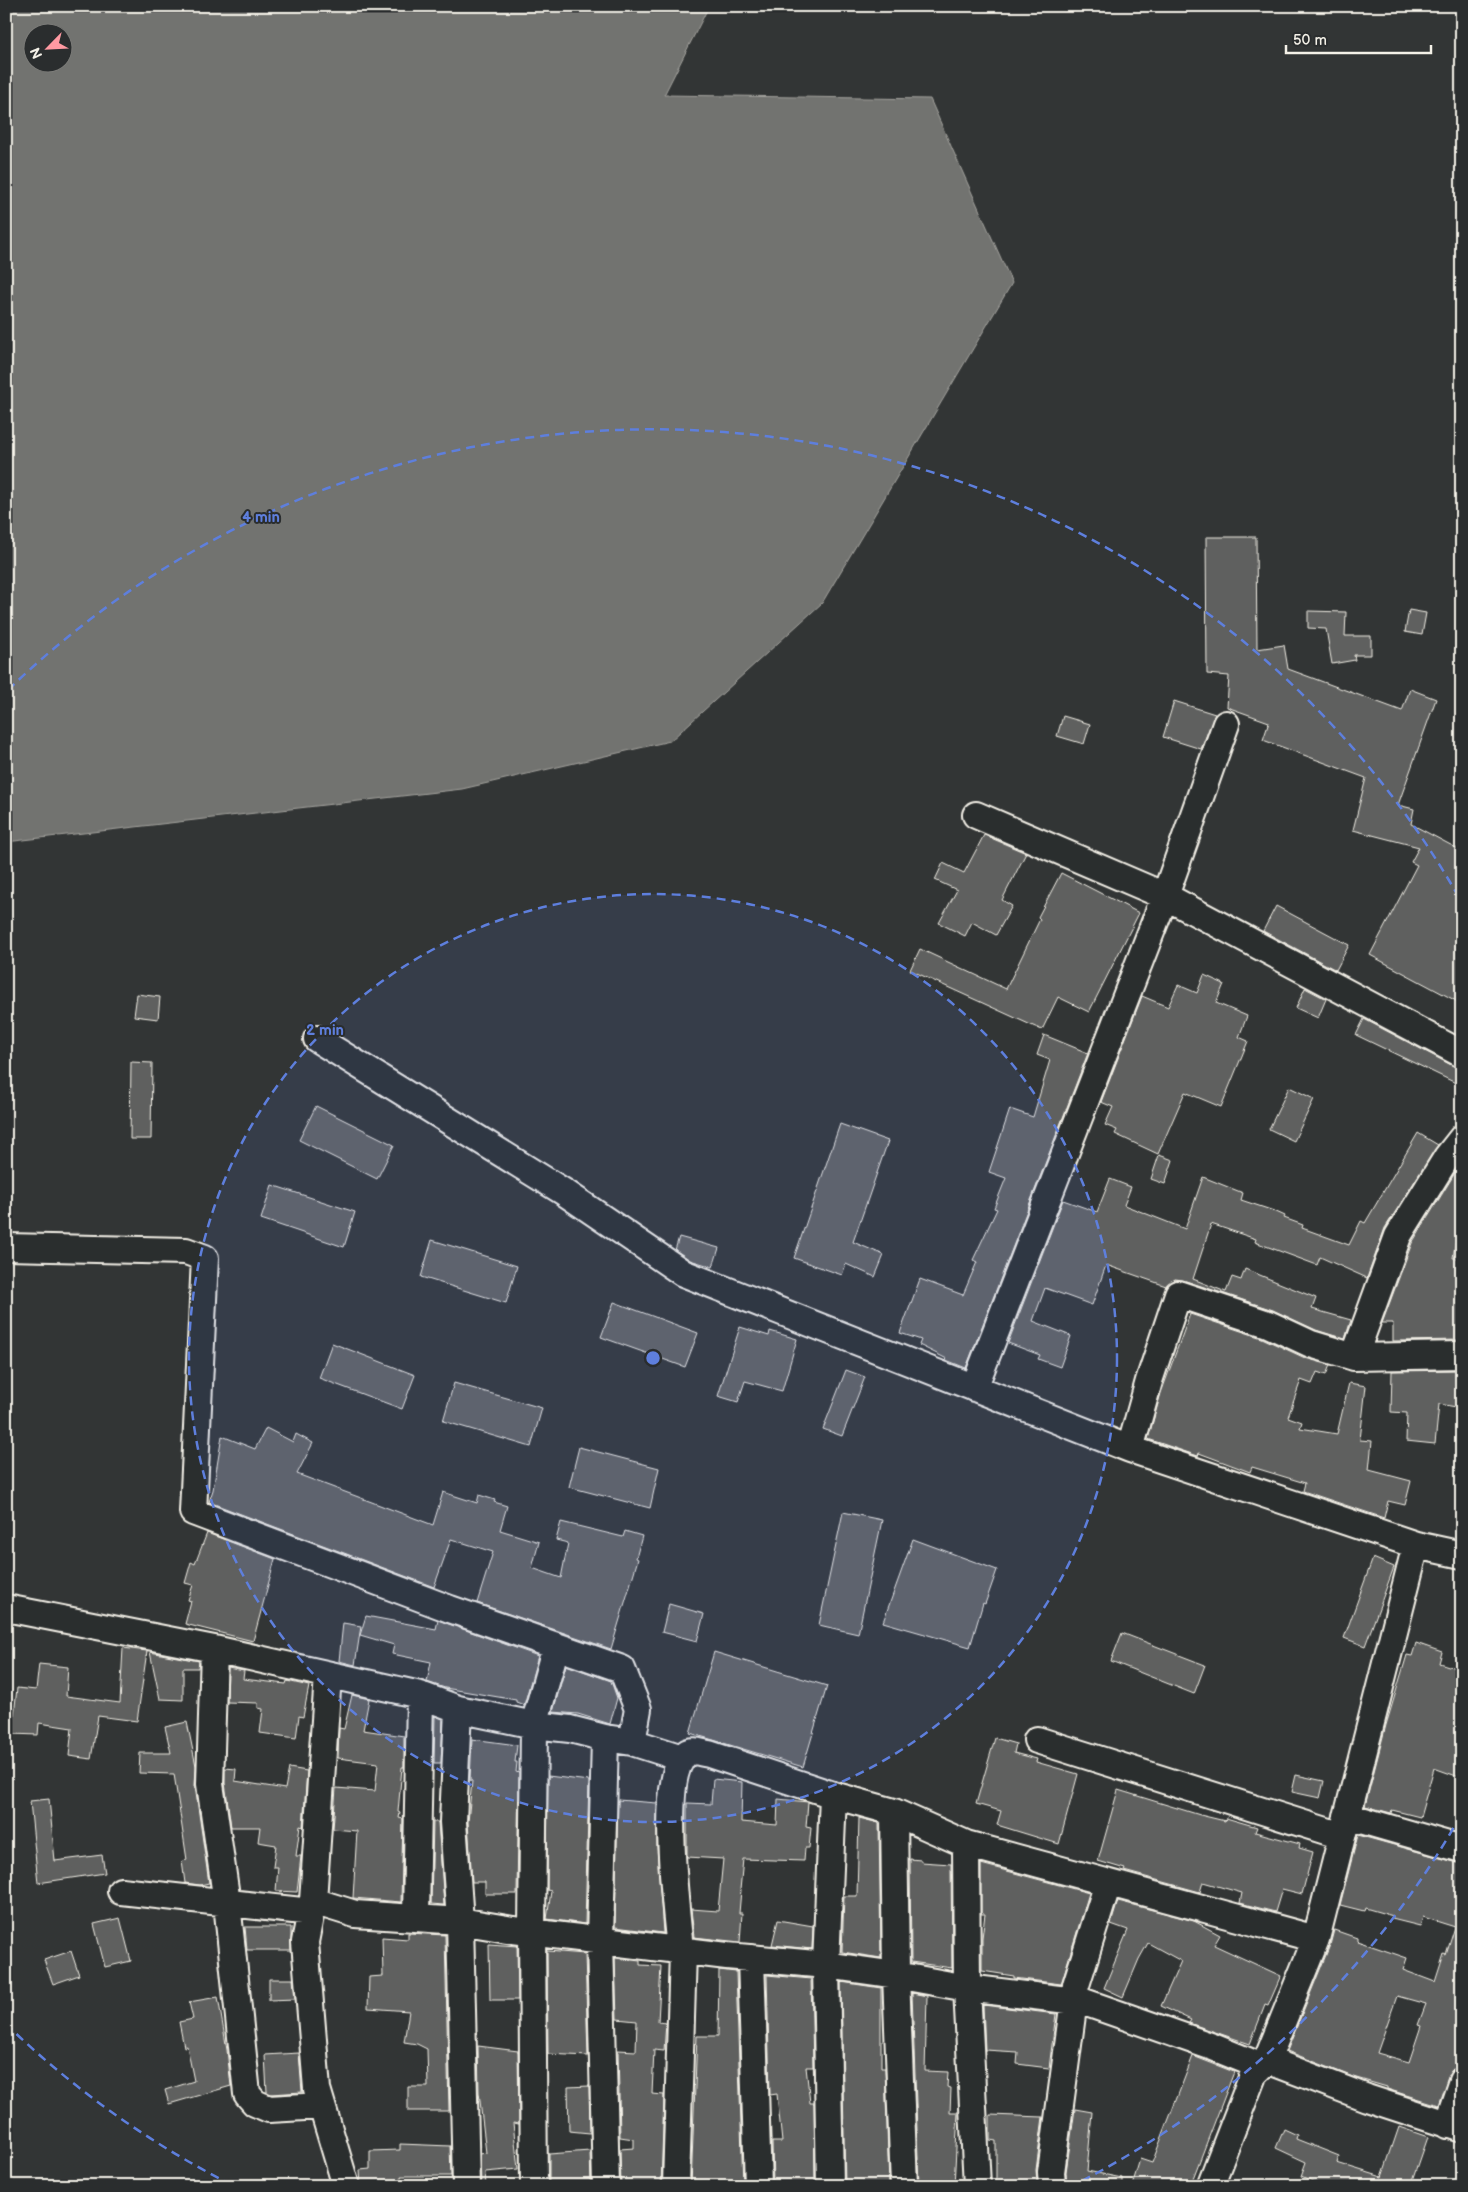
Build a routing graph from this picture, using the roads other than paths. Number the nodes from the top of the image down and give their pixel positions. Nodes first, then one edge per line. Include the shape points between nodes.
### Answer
1 (1226, 724) dead end
2 (976, 815) dead end
3 (1165, 896) junction
4 (317, 1039) dead end
5 (1462, 1054) edge
6 (1462, 1138) edge
7 (6, 1247) edge
8 (1462, 1355) edge
9 (1354, 1357) junction
10 (974, 1388) junction
11 (1130, 1449) junction
12 (1416, 1545) junction
13 (1462, 1555) edge
14 (6, 1608) edge
15 (556, 1646) junction
16 (214, 1649) junction
17 (328, 1675) junction
18 (420, 1695) junction
19 (458, 1709) junction
20 (534, 1725) junction
21 (605, 1738) junction
22 (1037, 1740) dead end
23 (632, 1742) junction
24 (682, 1758) junction
25 (833, 1795) junction
26 (894, 1812) junction
27 (1344, 1826) junction
28 (1460, 1840) edge
29 (966, 1844) junction
30 (1108, 1883) junction
31 (121, 1891) dead end
32 (227, 1903) junction
33 (312, 1906) junction
34 (416, 1918) junction
35 (460, 1921) junction
36 (532, 1932) junction
37 (1316, 1939) junction
38 (600, 1940) junction
39 (680, 1950) junction
40 (751, 1958) junction
41 (826, 1965) junction
42 (896, 1975) junction
43 (967, 1988) junction
44 (1075, 2002) junction
45 (1264, 2063) junction
46 (1462, 2081) edge
47 (322, 2106) junction
48 (1455, 2127) edge
49 (346, 2186) edge
50 (466, 2186) edge
51 (534, 2186) edge
52 (606, 2186) edge
53 (676, 2186) edge
54 (758, 2186) edge
55 (830, 2186) edge
56 (904, 2186) edge
57 (977, 2186) edge
58 (1052, 2186) edge
59 (1210, 2186) edge

1 - 3 street
2 - 3 street
3 - 5 street
3 - 10 street
4 - 10 street via 564,1192 683,1273
6 - 9 street via 1398,1236
7 - 15 street via 186,1251 205,1258 194,1512
8 - 9 street
9 - 11 street via 1178,1294
10 - 11 street
11 - 12 street
12 - 13 street
12 - 27 street
14 - 16 street
15 - 20 street
15 - 23 street via 622,1669 638,1709
16 - 17 street
16 - 32 street via 210,1784
17 - 18 street
17 - 33 street
18 - 19 street
18 - 34 street
19 - 20 street
19 - 35 street via 453,1822
20 - 21 street via 570,1729
20 - 36 street
21 - 23 street
21 - 38 street
22 - 27 street
23 - 24 street
24 - 25 street via 692,1751 709,1754
24 - 39 street via 676,1767 670,1816
25 - 26 street
25 - 41 street
26 - 29 street
26 - 42 street
27 - 28 street
27 - 37 street
29 - 30 street
29 - 43 street
30 - 37 street
30 - 44 street via 1076,1985
31 - 32 street
32 - 33 street
32 - 47 street via 247,2094 255,2103 269,2108
33 - 34 street via 355,1914
33 - 47 street via 305,1942 317,2089
34 - 35 street
35 - 36 street
35 - 50 street
36 - 38 street
36 - 51 street
37 - 45 street
38 - 39 street
38 - 52 street
39 - 40 street
39 - 53 street via 683,1951
40 - 41 street
40 - 54 street
41 - 42 street
41 - 55 street
42 - 43 street
42 - 56 street
43 - 44 street
43 - 57 street
44 - 45 street via 1084,2002
44 - 58 street via 1051,2172
45 - 48 street
45 - 59 street via 1254,2073
46 - 48 street
47 - 49 street

